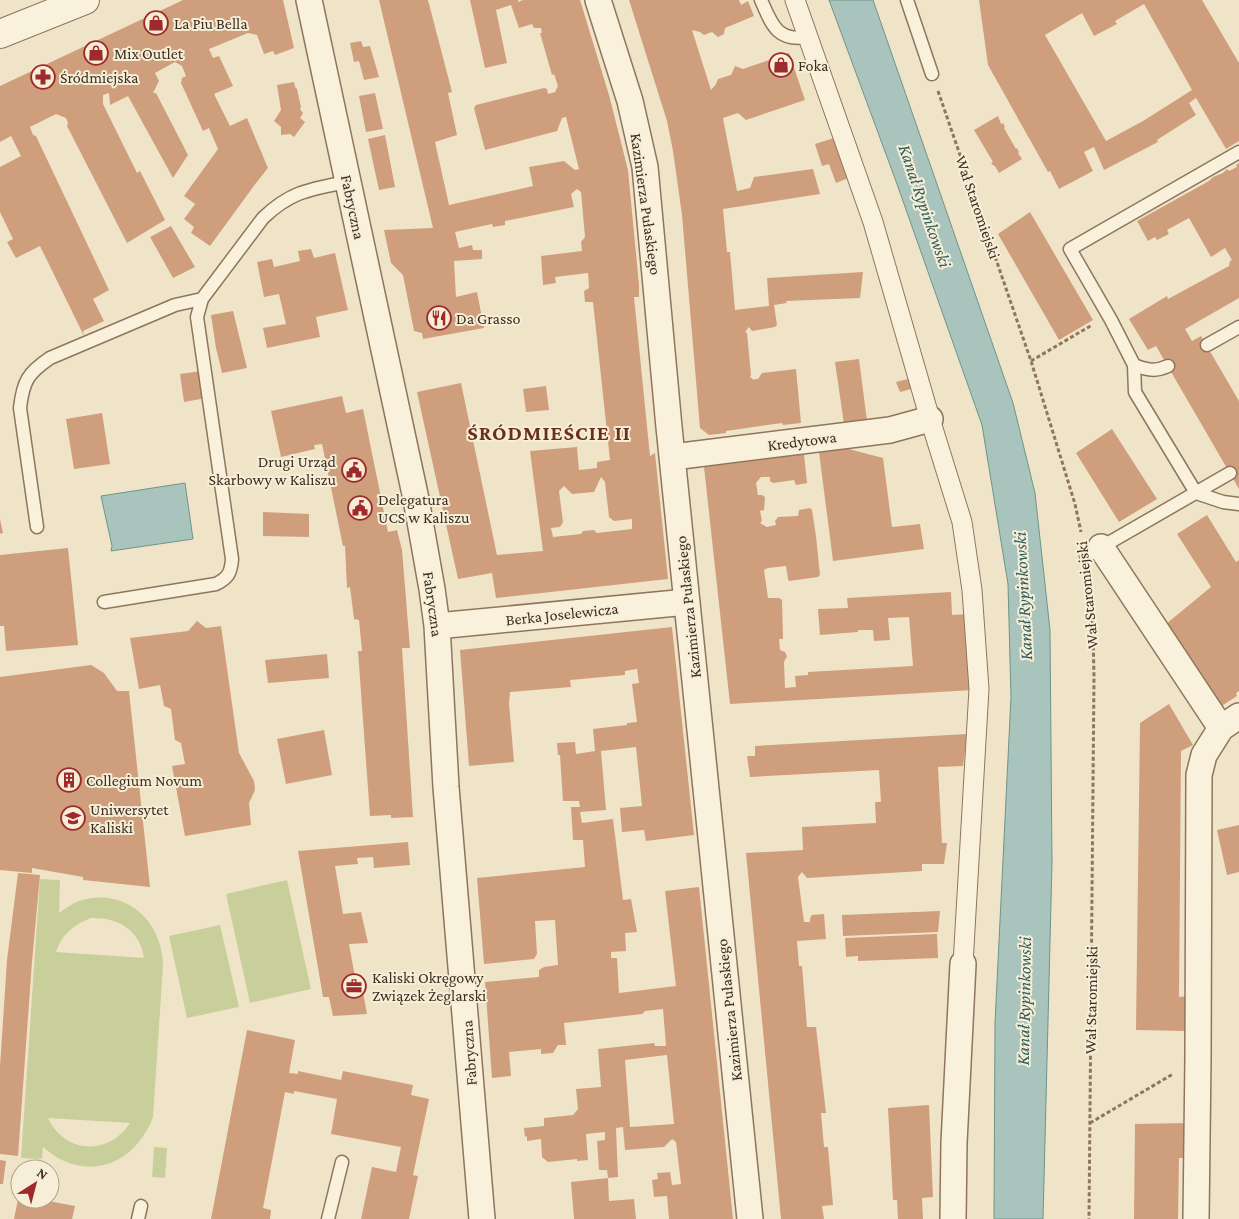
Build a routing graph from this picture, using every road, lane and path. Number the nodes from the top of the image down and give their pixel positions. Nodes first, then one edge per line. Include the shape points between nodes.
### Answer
1 (85, 0) edge
2 (309, 0) edge
3 (598, 0) edge
4 (761, 0) edge
5 (795, 0) edge
6 (907, 0) edge
7 (0, 34) edge
8 (808, 37) junction
9 (932, 74) joint
10 (1239, 152) edge
11 (348, 182) junction
12 (202, 299) junction
13 (1108, 315) junction
14 (1238, 331) edge
15 (1207, 345) dead end
16 (1031, 361) junction
17 (1134, 365) junction
18 (1168, 366) dead end
19 (930, 419) junction
20 (673, 457) junction
21 (1230, 473) dead end
22 (1196, 493) junction
23 (1239, 504) edge
24 (37, 527) dead end
25 (1093, 551) junction
26 (104, 602) dead end
27 (688, 602) junction
28 (437, 626) junction
29 (1230, 722) edge
30 (963, 964) joint
31 (1198, 1058) junction
32 (1090, 1123) junction
33 (342, 1162) dead end
34 (141, 1206) dead end
35 (138, 1219) edge
36 (328, 1219) edge
37 (482, 1219) edge
38 (750, 1219) edge
39 (953, 1219) edge
40 (1089, 1219) edge
41 (1196, 1219) edge

1 - 7 street
2 - 11 street, Fabryczna
3 - 20 street, Kazimierza Pułaskiego via 630,101 645,167
4 - 8 lane via 773,27 784,36 794,39
5 - 8 street
6 - 9 lane
8 - 19 street via 873,222
9 - 16 path, Wał Staromiejski
10 - 13 lane via 1070,249
11 - 12 lane via 312,188 275,206
11 - 28 street, Fabryczna via 416,499
12 - 24 lane via 175,305 50,358 27,378 20,408
12 - 26 lane via 198,317 232,559 231,572 216,584
13 - 16 path
13 - 17 lane
14 - 15 lane
16 - 25 path, Wał Staromiejski via 1075,504
17 - 18 lane via 1158,371
17 - 22 lane via 1135,392
19 - 20 street, Kredytowa via 890,430
19 - 30 street via 962,522 972,590 979,689
20 - 27 street, Kazimierza Pułaskiego
21 - 22 lane
22 - 23 lane
22 - 25 lane
25 - 29 street
25 - 32 path, Wał Staromiejski
27 - 28 street, Berka Joselewicza
27 - 38 street, Kazimierza Pułaskiego
28 - 37 street, Fabryczna via 459,951
29 - 31 street via 1204,755 1199,775
30 - 39 street
31 - 32 path
31 - 41 street
32 - 40 path, Wał Staromiejski
33 - 36 lane
34 - 35 lane

